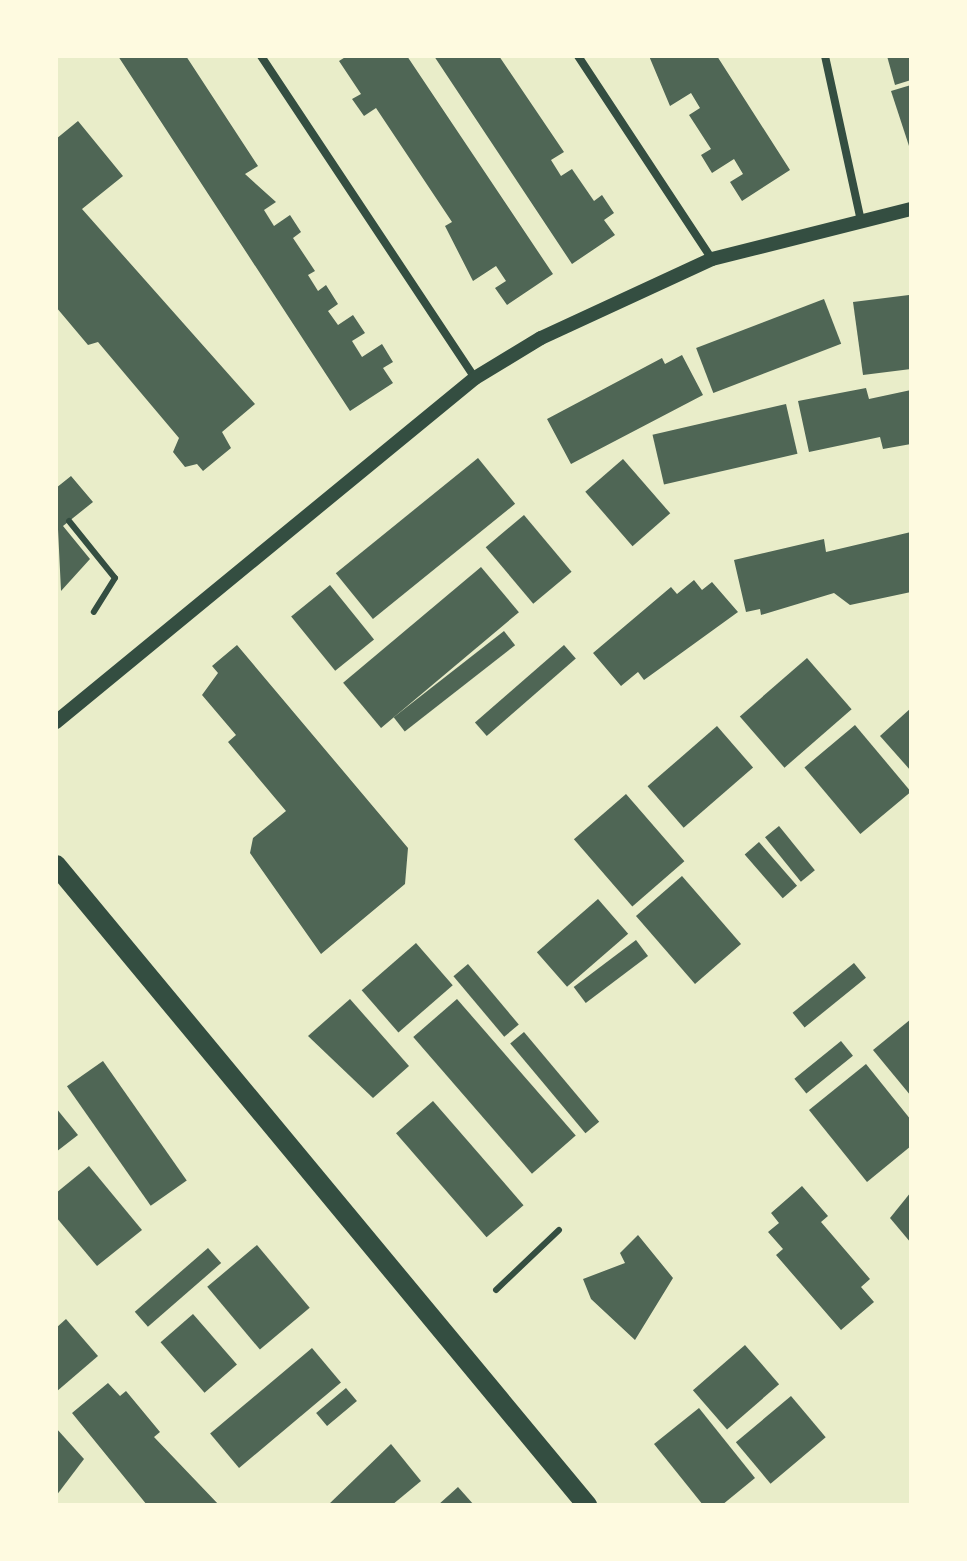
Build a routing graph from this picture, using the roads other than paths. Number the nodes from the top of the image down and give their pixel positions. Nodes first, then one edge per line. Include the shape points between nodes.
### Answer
1 (261, 56) edge
2 (578, 56) edge
3 (825, 56) edge
4 (911, 209) edge
5 (860, 217) junction
6 (712, 259) junction
7 (475, 378) junction
8 (69, 521) dead end
9 (94, 612) dead end
10 (56, 722) edge
11 (56, 865) edge
12 (559, 1230) dead end
13 (496, 1290) dead end
14 (587, 1505) edge

1 - 7 street
2 - 6 street
3 - 5 street
4 - 5 street
5 - 6 street
6 - 7 street via 609,302
7 - 10 street
8 - 9 lane via 115,578
11 - 14 main road
12 - 13 lane

